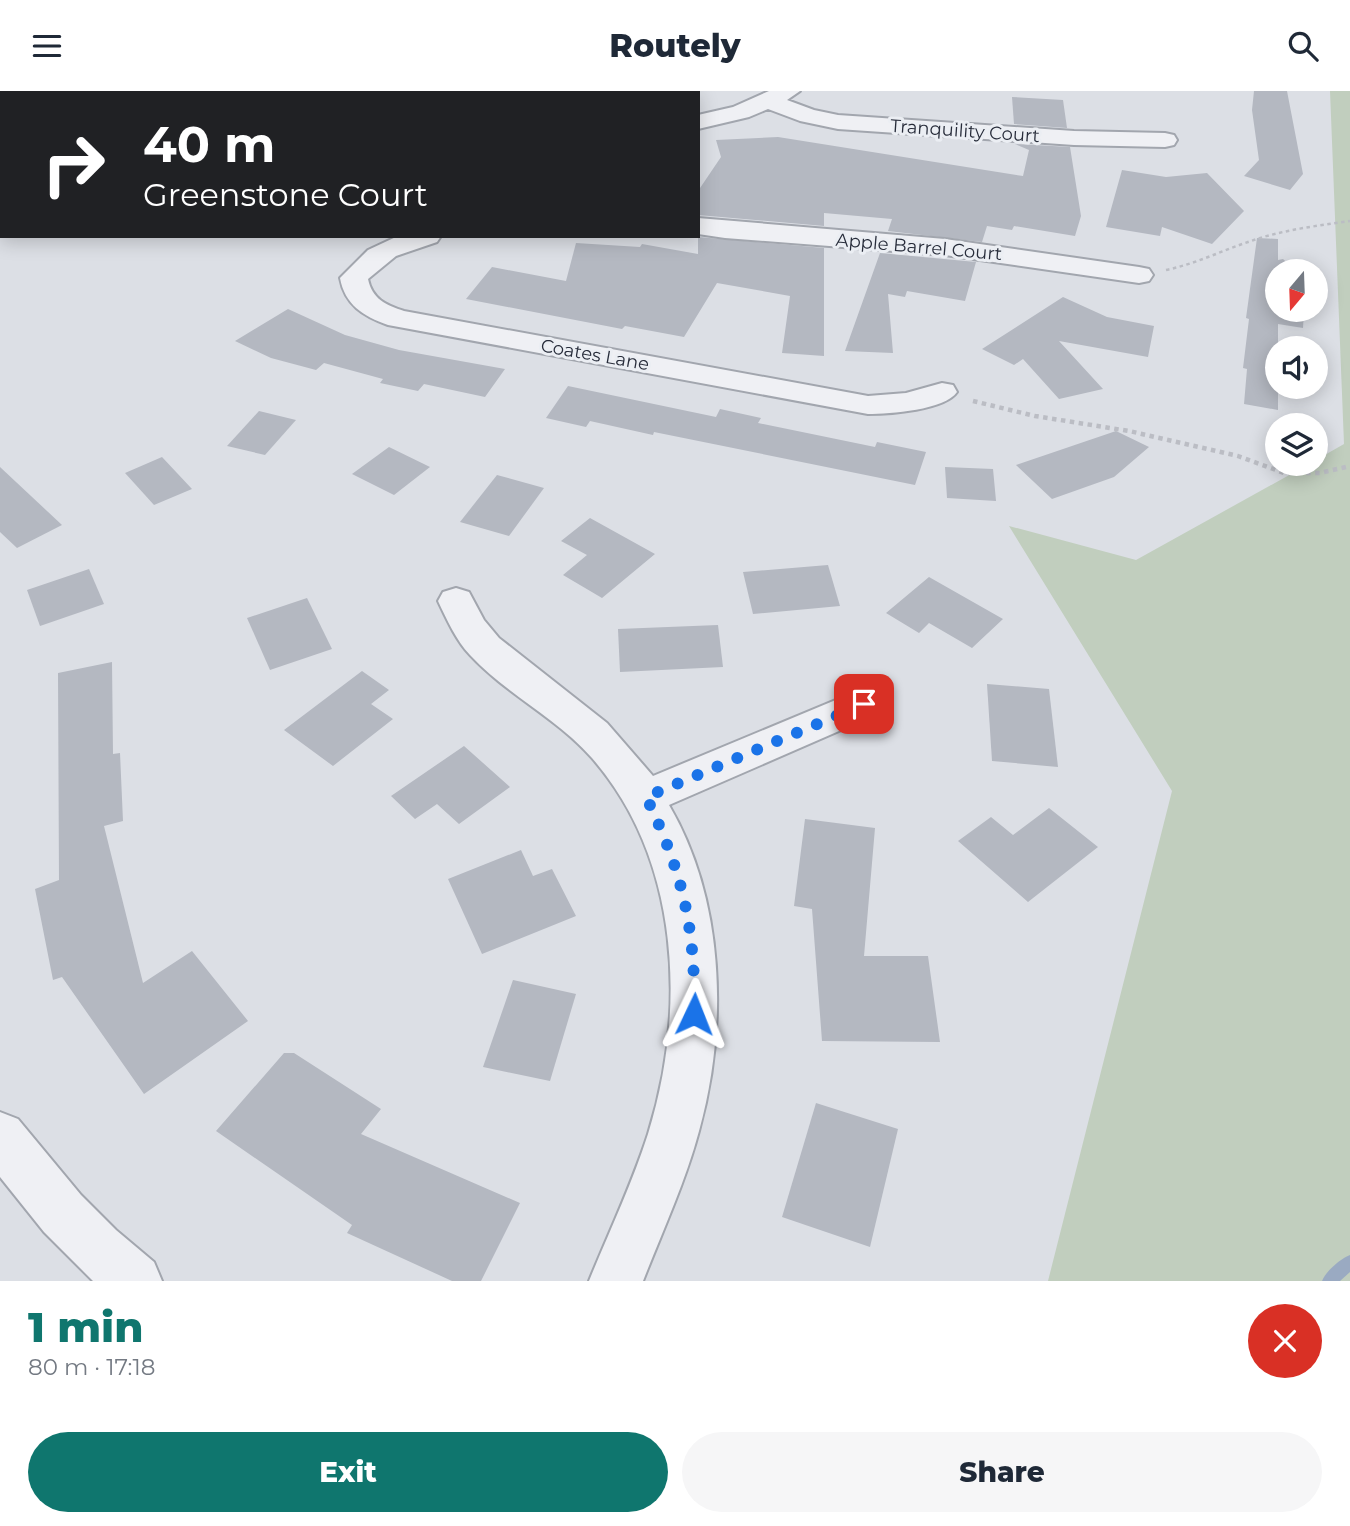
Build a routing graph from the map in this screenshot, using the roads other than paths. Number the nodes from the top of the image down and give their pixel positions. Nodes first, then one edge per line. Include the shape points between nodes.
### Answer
1 (778, 96) edge
2 (700, 122) edge
3 (1165, 139) dead end
4 (700, 226) edge
5 (420, 238) edge
6 (1139, 275) road end
7 (942, 392) road end
8 (456, 601) dead end
9 (864, 704) dead end
10 (646, 797) junction
11 (0, 1136) edge
12 (135, 1281) edge
13 (616, 1281) edge

1 - 2 street via 741,112
1 - 3 street, Tranquility Court via 808,116 838,122 1074,138
4 - 6 street, Apple Barrel Court via 768,236 986,251
5 - 7 street, Coates Lane via 377,253 364,264 354,278 365,304 398,319 867,405 917,401
8 - 10 street via 490,653 564,706 607,748
9 - 10 street
10 - 13 street via 667,841 686,900 695,966 693,1038 679,1114
11 - 12 street via 39,1189

